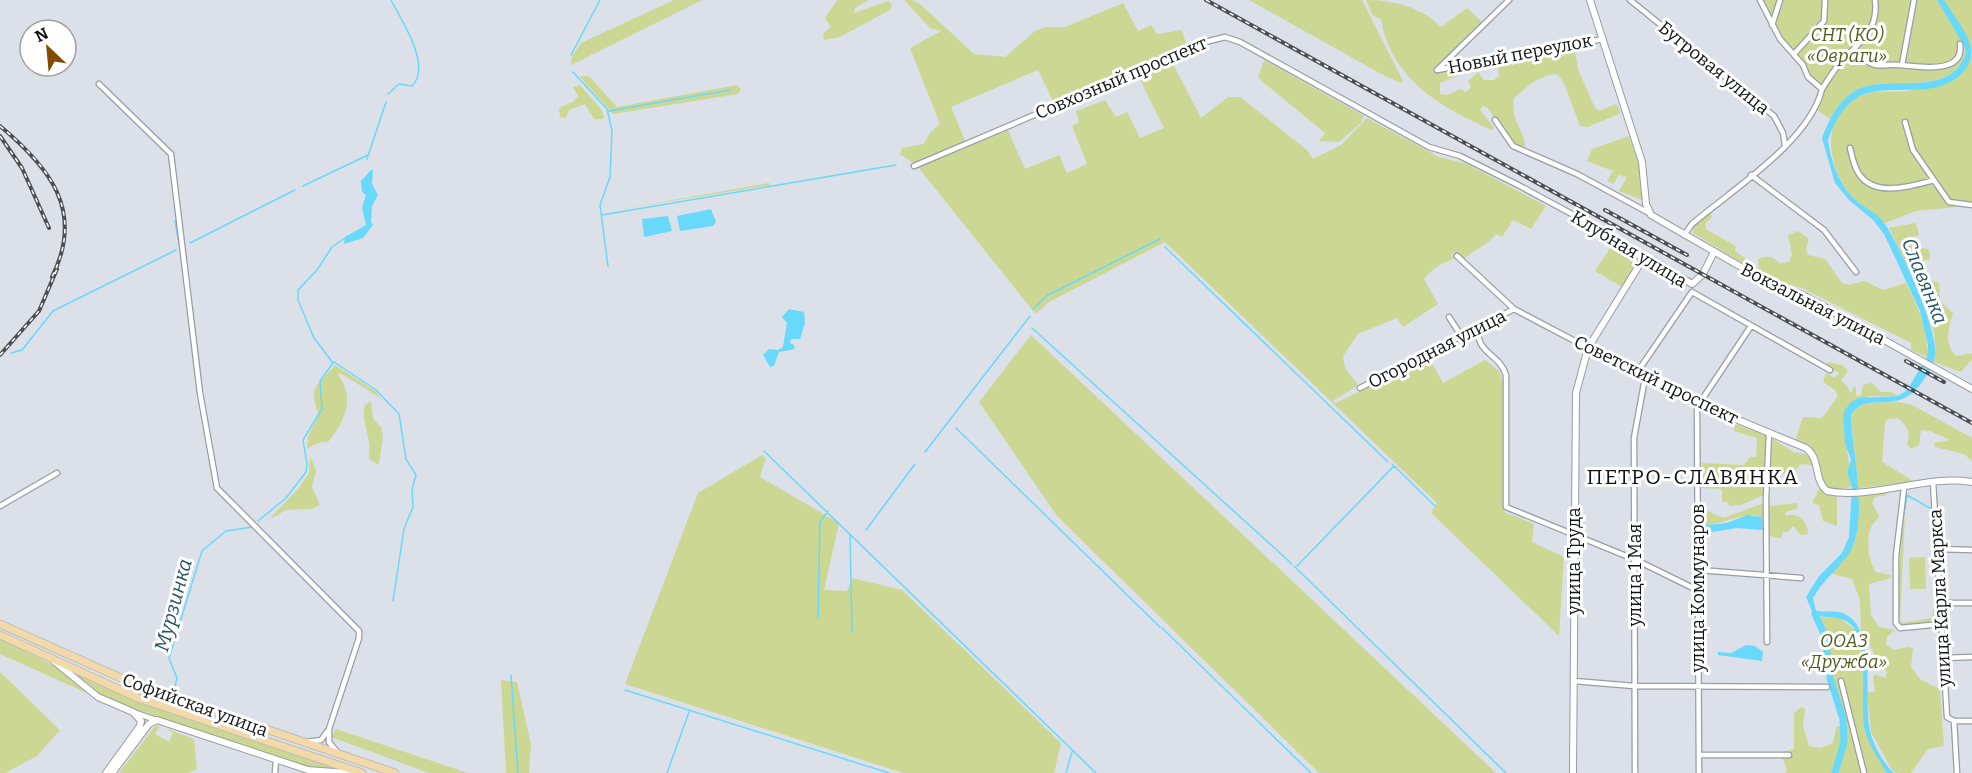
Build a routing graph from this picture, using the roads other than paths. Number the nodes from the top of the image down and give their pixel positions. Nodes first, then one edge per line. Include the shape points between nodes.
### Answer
1 (1509, 0) edge
2 (1590, 0) edge
3 (1630, 0) edge
4 (1760, 0) edge
5 (1780, 0) edge
6 (1825, 0) edge
7 (1875, 0) edge
8 (1914, 0) edge
9 (1772, 25) junction
10 (1603, 39) junction
11 (1960, 44) dead end
12 (1852, 51) junction
13 (1794, 54) junction
14 (1902, 65) junction
15 (99, 84) dead end
16 (1822, 89) junction
17 (1495, 120) dead end
18 (1905, 122) dead end
19 (1785, 145) junction
20 (1850, 148) dead end
21 (1453, 154) joint
22 (915, 166) dead end
23 (1751, 175) junction
24 (1934, 180) junction
25 (1972, 205) edge
26 (1652, 215) junction
27 (1684, 235) junction
28 (1714, 252) junction
29 (1457, 256) dead end
30 (1643, 259) junction
31 (1856, 272) dead end
32 (1692, 284) junction
33 (1692, 292) junction
34 (1514, 309) junction
35 (1449, 317) dead end
36 (1751, 326) junction
37 (1477, 329) junction
38 (1462, 337) junction
39 (1588, 348) junction
40 (1830, 370) dead end
41 (1636, 374) junction
42 (1645, 378) junction
43 (1360, 388) dead end
44 (1972, 389) edge
45 (1698, 404) junction
46 (1769, 434) junction
47 (57, 473) dead end
48 (1933, 482) junction
49 (1972, 482) edge
50 (1904, 488) junction
51 (0, 506) edge
52 (1574, 536) junction
53 (1937, 549) junction
54 (1972, 550) edge
55 (1636, 560) junction
56 (1698, 570) junction
57 (1767, 575) junction
58 (1801, 578) dead end
59 (1699, 591) junction
60 (1941, 603) junction
61 (1972, 603) edge
62 (0, 624) edge
63 (1942, 624) junction
64 (0, 635) edge
65 (1767, 642) dead end
66 (1972, 657) edge
67 (1944, 658) junction
68 (55, 662) junction
69 (1575, 681) junction
70 (1841, 681) dead end
71 (1634, 686) junction
72 (1698, 687) junction
73 (1827, 687) dead end
74 (134, 712) junction
75 (157, 720) junction
76 (1954, 721) junction
77 (1972, 721) edge
78 (329, 729) junction
79 (304, 743) junction
80 (339, 754) junction
81 (1699, 755) junction
82 (1789, 755) dead end
83 (276, 760) junction
84 (106, 773) edge
85 (112, 773) edge
86 (275, 773) edge
87 (347, 773) edge
88 (362, 773) edge
89 (395, 773) edge
90 (1573, 773) edge
91 (1635, 773) edge
92 (1699, 773) edge
93 (1864, 773) edge
94 (1957, 773) edge

1 - 10 street, Новый переулок via 1437,70
2 - 10 street
3 - 19 street, Бугровая улица via 1774,116
4 - 9 street
5 - 9 street
6 - 13 street via 1824,21
7 - 12 street via 1871,31
8 - 14 street
9 - 13 street
10 - 26 street via 1642,162 1646,204
11 - 14 street via 1959,55 1940,67
12 - 14 street via 1877,65
12 - 16 street
13 - 16 street via 1808,77
15 - 78 street via 171,154 213,480 359,631
16 - 19 street via 1814,111
17 - 26 street, Вокзальная улица via 1513,146
18 - 24 street via 1910,144
19 - 23 street
20 - 24 street via 1857,173 1877,187 1905,188
21 - 22 street, Совхозный проспект via 1429,147 1240,42 1225,38 1209,41
21 - 30 street, Клубная улица via 1596,227
23 - 27 street
23 - 31 street via 1824,230
24 - 25 street via 1948,202
26 - 27 street, Вокзальная улица
27 - 28 street, Вокзальная улица
28 - 32 street via 1703,274
28 - 44 street, Вокзальная улица
29 - 34 street, Советский проспект
30 - 32 street, Клубная улица via 1654,261
30 - 39 street, улица Труда
32 - 33 street, Клубная улица
33 - 36 street, Клубная улица
33 - 41 street
34 - 37 street, Огородная улица
34 - 39 street, Советский проспект
35 - 38 street
36 - 40 street, Клубная улица
36 - 45 street
37 - 38 street, Огородная улица
37 - 52 street via 1482,349 1499,362 1506,375 1506,507
38 - 43 street, Огородная улица
39 - 41 street, Советский проспект
39 - 52 street, улица Труда via 1576,393
41 - 42 street, Советский проспект
42 - 45 street, Советский проспект
42 - 55 street, улица 1 Мая via 1634,438
45 - 46 street, Советский проспект
45 - 56 street, улица Коммунаров
46 - 50 street, Советский проспект via 1801,444 1812,452 1824,489 1831,492
46 - 57 street
47 - 51 street
48 - 49 street
48 - 50 street
48 - 53 street, улица Карла Маркса
50 - 63 street via 1896,555 1896,623 1900,628
52 - 55 street
52 - 69 street, улица Труда
53 - 54 street
53 - 60 street, улица Карла Маркса
55 - 59 street
55 - 71 street, улица 1 Мая
56 - 57 street
56 - 59 street, улица Коммунаров
57 - 58 street
57 - 65 street
59 - 72 street, улица Коммунаров
60 - 61 street
60 - 63 street, улица Карла Маркса
62 - 79 main road, Софийская улица via 139,686
63 - 67 street, улица Карла Маркса
64 - 68 main road, Софийская улица
66 - 67 street
67 - 76 street, улица Карла Маркса via 1947,714
68 - 74 street, Софийская улица via 98,697
68 - 88 main road, Софийская улица via 138,698
69 - 71 street
69 - 90 street, улица Труда
70 - 93 street
71 - 72 street
71 - 91 street, улица 1 Мая
72 - 73 street
72 - 81 street, улица Коммунаров
74 - 75 street, Софийская улица
74 - 84 street via 140,726
75 - 83 street, Софийская улица
75 - 85 street via 149,724
76 - 77 street
76 - 94 street
78 - 79 street via 321,740
78 - 80 street via 329,742
79 - 80 main road, Софийская улица
80 - 89 main road, Софийская улица
81 - 82 street
81 - 92 street, улица Коммунаров
83 - 86 street
83 - 87 street, Софийская улица via 308,770

